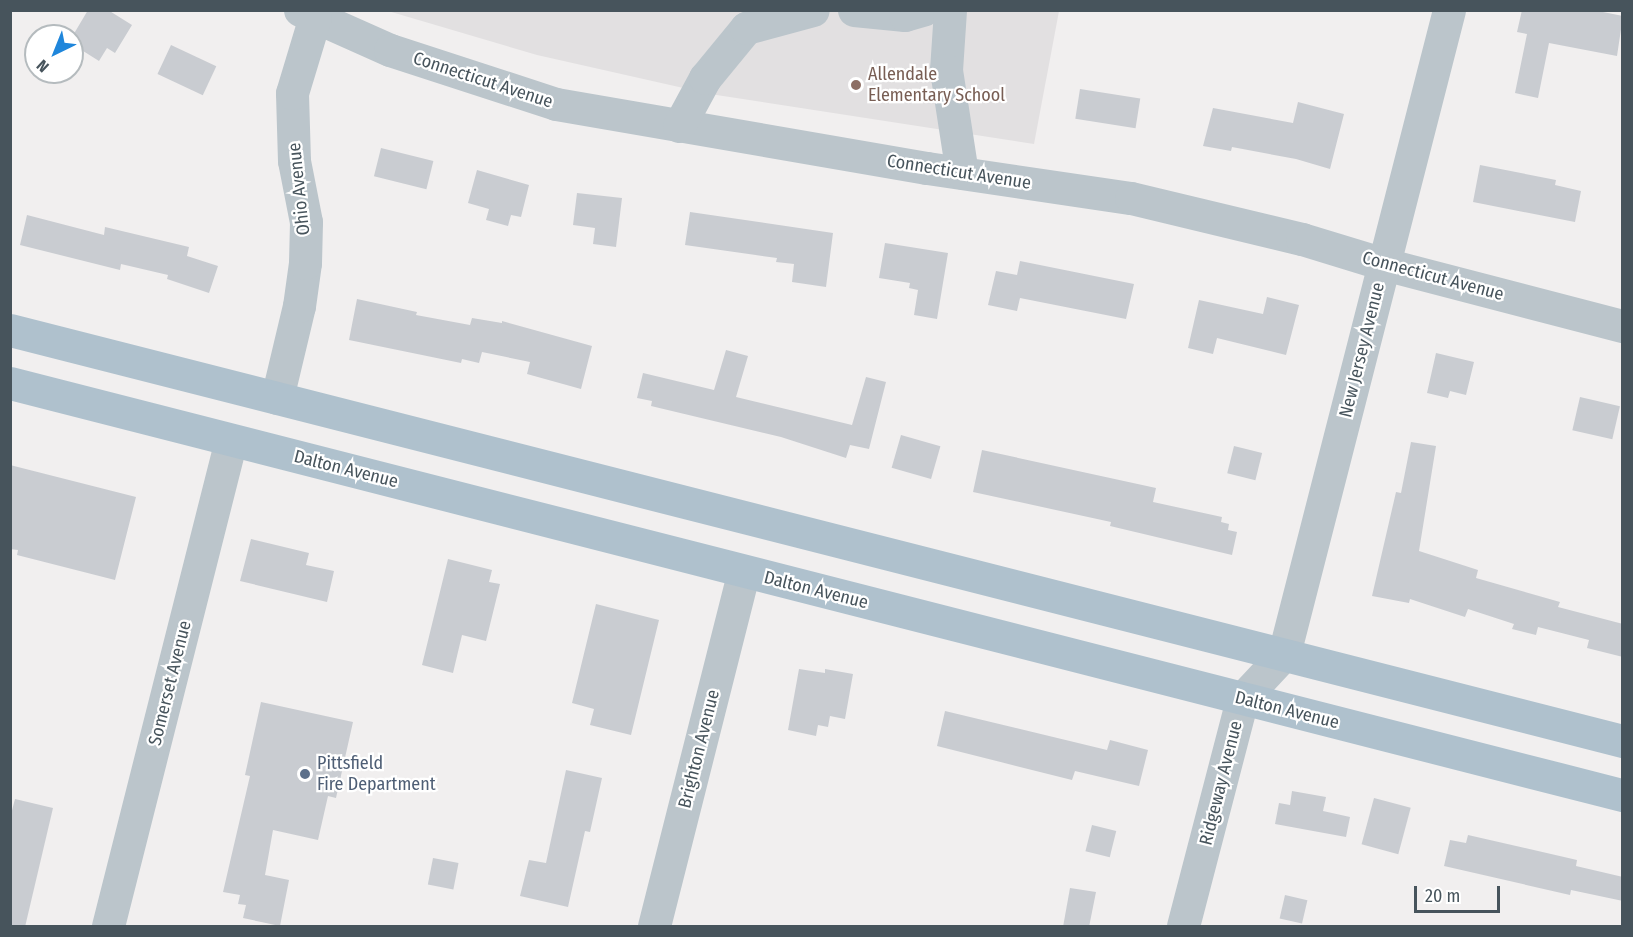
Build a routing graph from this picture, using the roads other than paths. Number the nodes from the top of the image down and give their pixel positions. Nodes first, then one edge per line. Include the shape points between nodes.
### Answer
1 (813, 10) edge
2 (854, 10) edge
3 (923, 10) edge
4 (950, 10) edge
5 (1449, 10) edge
6 (307, 14) edge
7 (679, 126) junction
8 (962, 173) junction
9 (1384, 264) junction
10 (1623, 326) edge
11 (10, 330) edge
12 (10, 383) edge
13 (277, 398) junction
14 (231, 440) junction
15 (744, 571) junction
16 (1284, 654) junction
17 (1242, 699) junction
18 (1623, 741) edge
19 (1623, 795) edge
20 (108, 927) edge
21 (654, 927) edge
22 (1182, 927) edge

1 - 7 street via 746,28 705,78
2 - 3 street via 905,15
4 - 8 street via 946,70
5 - 9 street, New Jersey Avenue
6 - 7 street, Connecticut Avenue via 390,50 556,104
6 - 13 street, Ohio Avenue via 292,93 294,161 306,222 305,262
7 - 8 street, Connecticut Avenue
8 - 9 street, Connecticut Avenue via 1131,198 1302,239
9 - 10 street, Connecticut Avenue
9 - 16 street, New Jersey Avenue
11 - 13 main road
12 - 14 main road, Dalton Avenue
13 - 16 main road
14 - 15 main road, Dalton Avenue
14 - 20 street, Somerset Avenue
15 - 17 main road, Dalton Avenue
15 - 21 street, Brighton Avenue
16 - 17 street, Ridgeway Avenue
16 - 18 main road
17 - 19 main road, Dalton Avenue
17 - 22 street, Ridgeway Avenue

